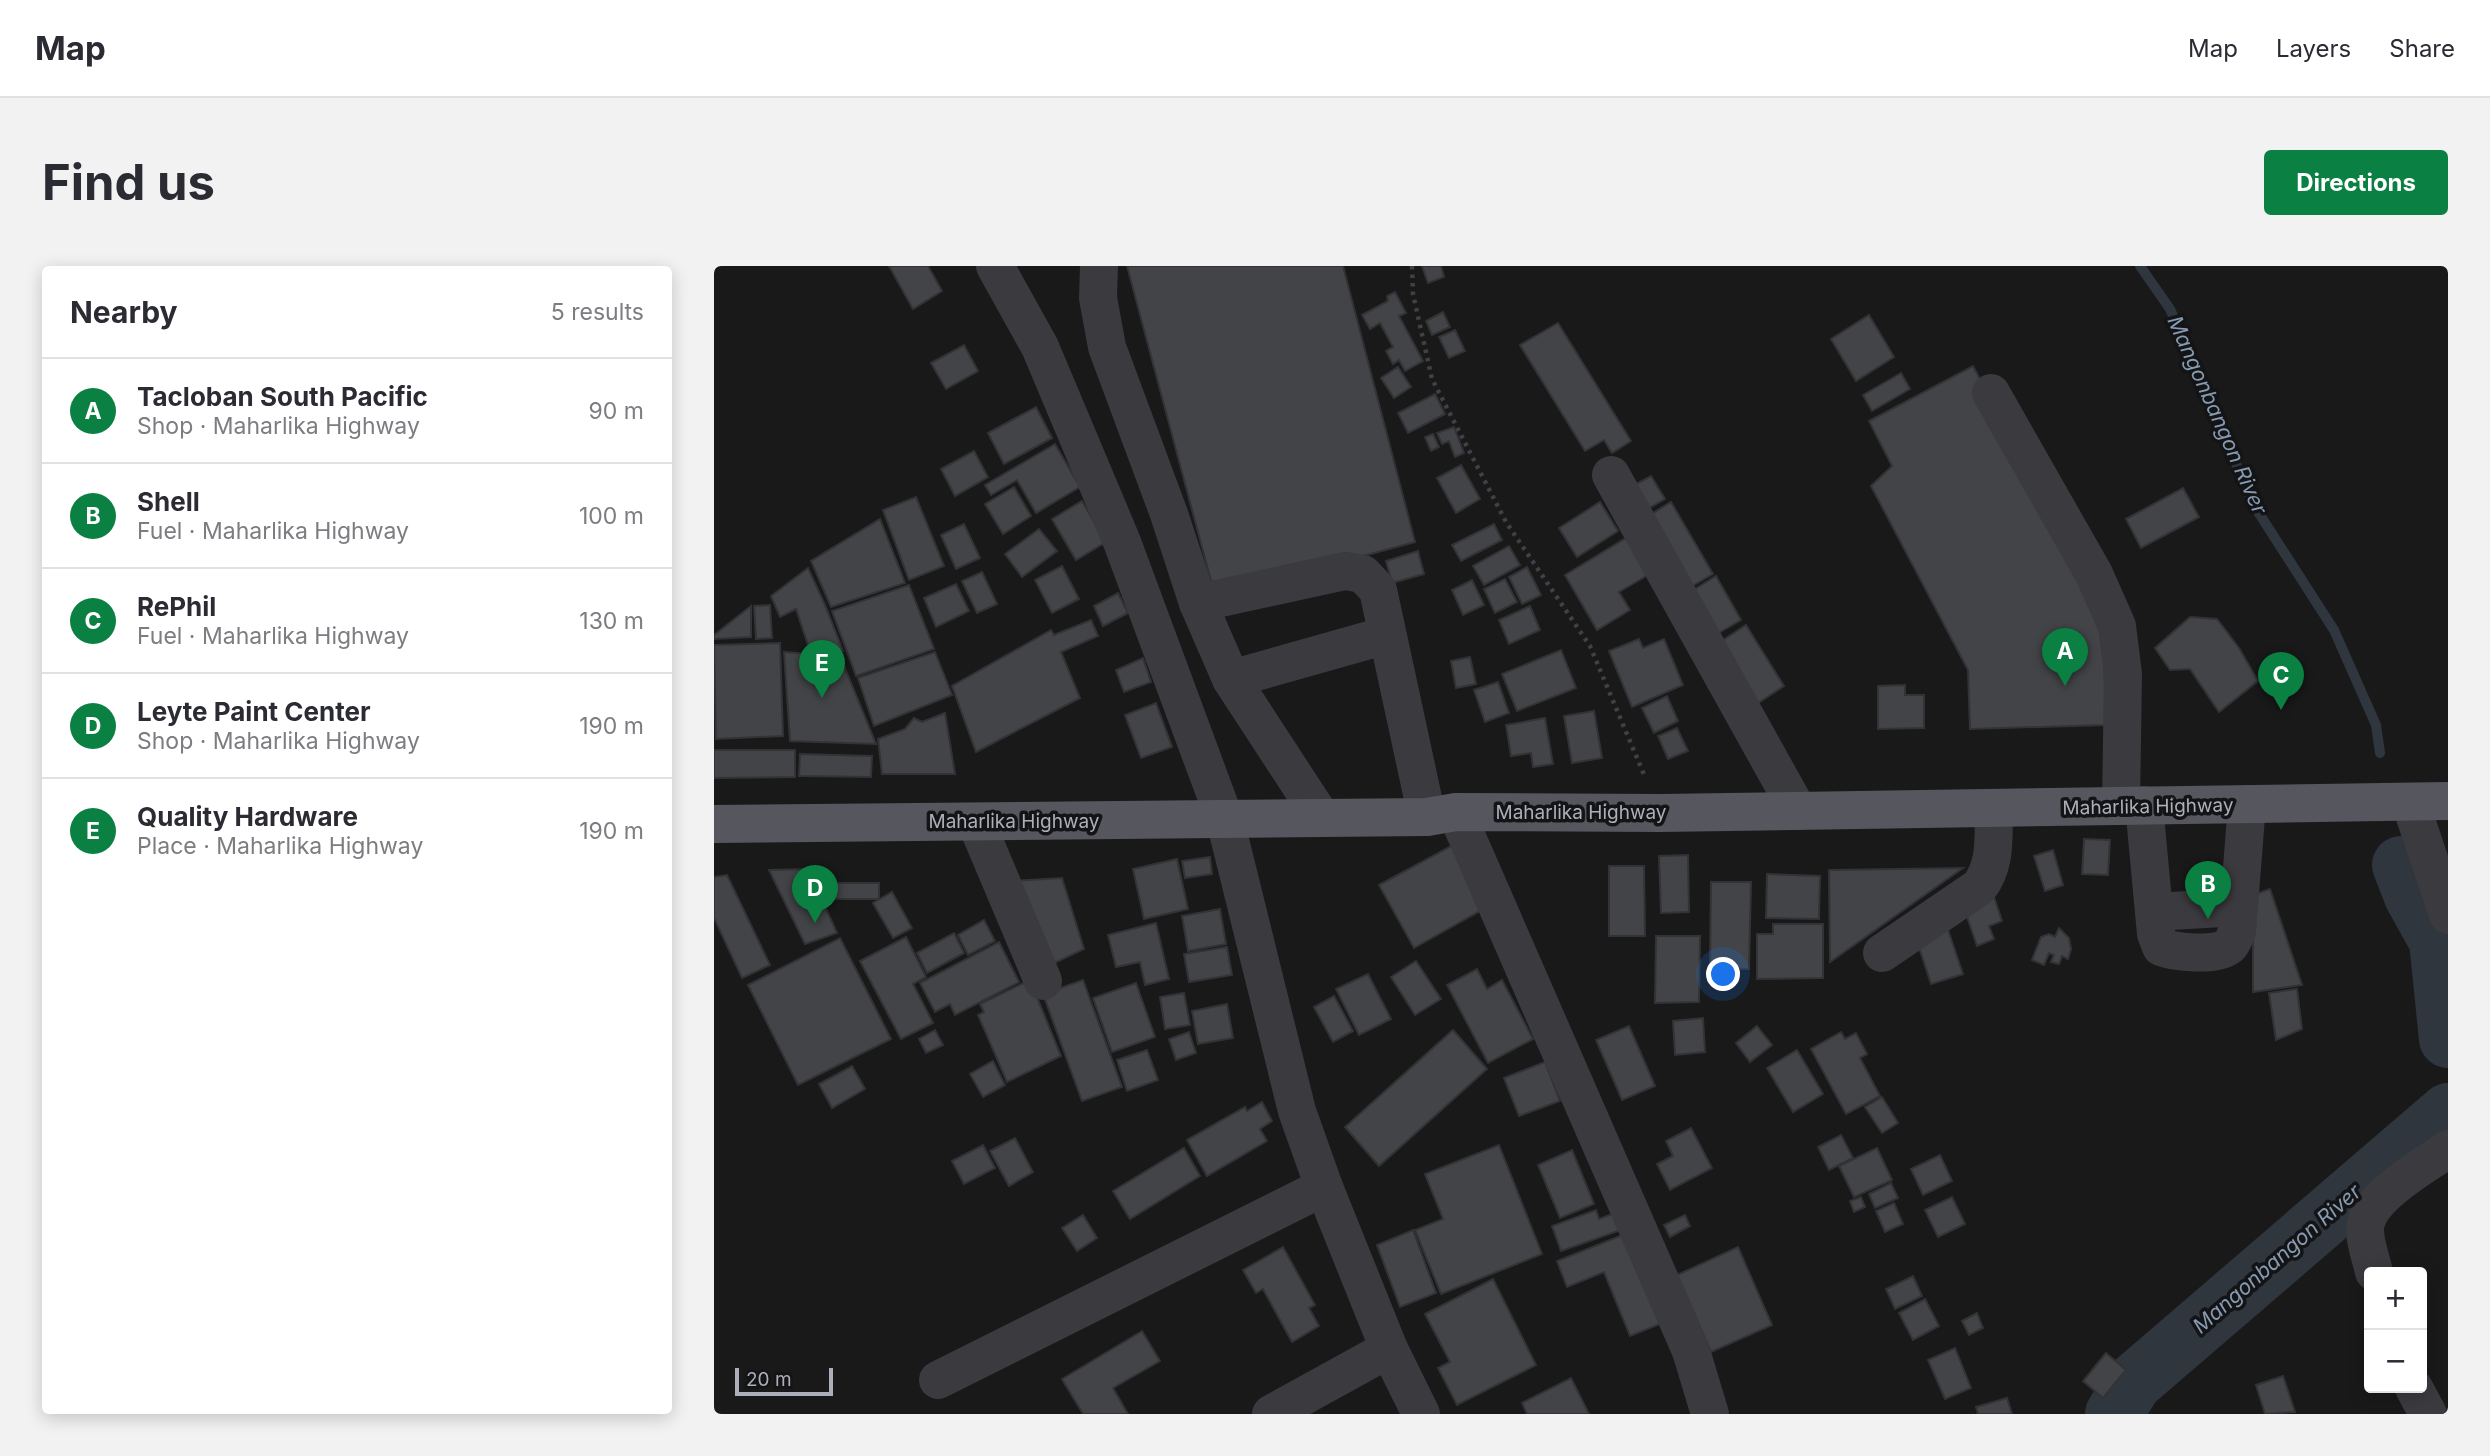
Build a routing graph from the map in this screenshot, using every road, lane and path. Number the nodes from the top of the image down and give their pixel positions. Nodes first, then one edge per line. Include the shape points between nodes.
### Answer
1 (995, 266) edge
2 (1099, 266) edge
3 (1412, 266) edge
4 (1991, 393) dead end
5 (1611, 475) dead end
6 (1198, 603) junction
7 (1387, 635) junction
8 (1231, 679) junction
9 (2448, 801) edge
10 (2410, 802) junction
11 (2247, 804) junction
12 (2133, 806) junction
13 (1994, 808) junction
14 (1798, 811) junction
15 (1660, 813) junction
16 (1442, 814) junction
17 (1321, 817) junction
18 (1225, 820) junction
19 (976, 822) junction
20 (714, 824) edge
21 (2448, 915) edge
22 (1882, 953) dead end
23 (1043, 981) dead end
24 (2448, 1149) edge
25 (1324, 1187) junction
26 (2373, 1267) edge
27 (1389, 1349) junction
28 (938, 1380) dead end
29 (2417, 1393) edge
30 (1271, 1414) edge
31 (1421, 1414) edge
32 (1710, 1414) edge
33 (2428, 1414) edge

1 - 18 street via 1040,347 1122,542
2 - 6 street via 1098,298 1107,347
3 - 15 path via 1413,294 1432,379 1506,522 1590,646
4 - 12 street via 2094,574 2117,626
5 - 14 street
6 - 7 street via 1354,572 1363,574 1377,590
6 - 8 street
7 - 8 street
7 - 16 street
8 - 17 street
9 - 10 main road, Maharlika Highway
10 - 11 main road, Maharlika Highway
10 - 21 street
11 - 12 main road, Maharlika Highway
11 - 12 street via 2239,907 2154,912
12 - 13 main road, Maharlika Highway
13 - 14 main road, Maharlika Highway
13 - 22 street via 1992,862 1979,887
14 - 15 main road, Maharlika Highway
15 - 16 main road, Maharlika Highway
16 - 17 main road, Maharlika Highway
16 - 32 street via 1690,1351
17 - 18 main road, Maharlika Highway
18 - 19 main road, Maharlika Highway
18 - 25 street via 1297,1111
19 - 20 main road, Maharlika Highway
19 - 23 street
24 - 26 street via 2386,1193 2369,1213 2365,1229
25 - 27 street
25 - 28 street
27 - 30 street
27 - 31 street
29 - 33 street

